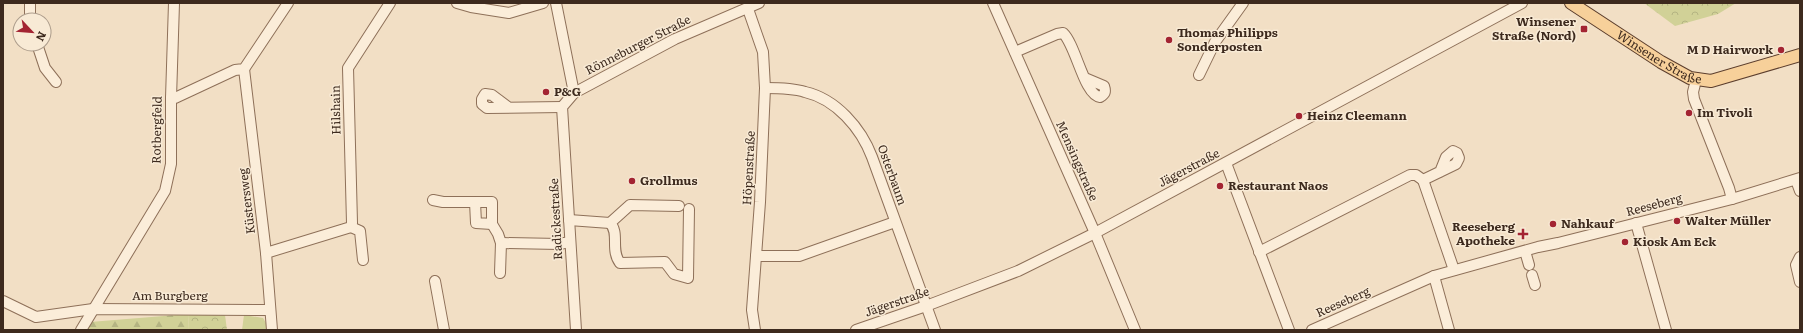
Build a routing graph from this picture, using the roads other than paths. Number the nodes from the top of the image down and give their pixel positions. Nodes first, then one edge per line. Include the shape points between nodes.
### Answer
1 (174, 3) edge
2 (288, 3) edge
3 (390, 3) edge
4 (457, 3) edge
5 (543, 3) edge
6 (556, 3) edge
7 (759, 3) edge
8 (993, 3) edge
9 (1243, 3) edge
10 (1522, 3) edge
11 (1571, 3) edge
12 (748, 9) junction
13 (40, 52) edge
14 (1015, 52) junction
15 (1800, 55) edge
16 (244, 69) junction
17 (1199, 75) dead end
18 (1085, 78) dead end
19 (1696, 80) junction
20 (56, 82) dead end
21 (765, 88) junction
22 (574, 93) junction
23 (171, 98) junction
24 (508, 107) dead end
25 (562, 107) junction
26 (1226, 163) junction
27 (1440, 172) dead end
28 (1798, 179) edge
29 (1423, 180) junction
30 (1800, 191) edge
31 (1732, 199) junction
32 (433, 200) dead end
33 (475, 202) junction
34 (679, 206) dead end
35 (689, 210) dead end
36 (569, 220) junction
37 (896, 222) junction
38 (610, 223) junction
39 (1636, 223) junction
40 (492, 224) junction
41 (351, 227) junction
42 (1095, 233) junction
43 (570, 242) junction
44 (500, 243) junction
45 (1525, 251) junction
46 (1259, 252) junction
47 (266, 253) junction
48 (756, 256) junction
49 (1800, 257) edge
50 (363, 260) dead end
51 (1529, 265) dead end
52 (1454, 270) junction
53 (500, 273) dead end
54 (1434, 276) junction
55 (435, 281) dead end
56 (1800, 282) edge
57 (3, 301) edge
58 (926, 306) junction
59 (93, 309) junction
60 (270, 310) junction
61 (81, 330) edge
62 (272, 330) edge
63 (444, 330) edge
64 (576, 330) edge
65 (755, 330) edge
66 (856, 330) edge
67 (935, 330) edge
68 (1136, 330) edge
69 (1289, 330) edge
70 (1312, 330) edge
71 (1449, 330) edge
72 (1666, 330) edge

1 - 23 street, Rotbergfeld
2 - 16 street
3 - 41 street, Hilshain via 348,68
4 - 5 street via 509,13
6 - 22 street
7 - 12 street, Rönneburger Straße
8 - 14 street, Mensingstraße
9 - 17 street via 1215,42
10 - 26 street, Jägerstraße
11 - 19 main road, Winsener Straße via 1681,74
12 - 21 street, Höpenstraße via 763,52
12 - 22 street, Rönneburger Straße via 675,39
13 - 20 street via 45,68
14 - 18 street via 1063,33 1068,38
14 - 42 street, Mensingstraße
15 - 19 main road, Winsener Straße via 1711,81
16 - 23 street via 235,70
16 - 47 street, Küstersweg
19 - 31 street via 1694,99
21 - 37 street, Osterbaum via 809,93 846,116 869,148
21 - 48 street, Höpenstraße
22 - 25 street
23 - 59 street, Rotbergfeld via 171,164 166,191
24 - 25 street
25 - 36 street, Radickestraße
26 - 42 street, Jägerstraße
26 - 46 street
27 - 29 street
28 - 30 street
28 - 31 street, Reeseberg
29 - 46 street via 1416,175 1410,175
29 - 52 street
31 - 39 street, Reeseberg
32 - 33 street
33 - 40 street via 476,223
33 - 40 street via 492,202
34 - 38 street via 630,205
35 - 38 street via 688,278 674,274 665,262 620,263 615,256 614,230
36 - 38 street
36 - 43 street, Radickestraße
37 - 48 street via 799,256
37 - 58 street, Osterbaum
39 - 45 street, Reeseberg
39 - 72 street
40 - 44 street
41 - 47 street
41 - 50 street via 360,232
42 - 58 street, Jägerstraße via 1018,271
42 - 68 street, Mensingstraße
43 - 44 street
43 - 64 street, Radickestraße
44 - 53 street
45 - 51 street
45 - 52 street, Reeseberg
46 - 69 street
47 - 60 street, Küstersweg
48 - 65 street, Höpenstraße via 752,310
49 - 56 street via 1796,267
52 - 54 street, Reeseberg
54 - 70 street, Reeseberg
54 - 71 street
55 - 63 street
57 - 59 street, Am Burgberg via 36,317
58 - 66 street, Jägerstraße
58 - 67 street, Osterbaum
59 - 60 street, Am Burgberg
59 - 61 street
60 - 62 street, Küstersweg

